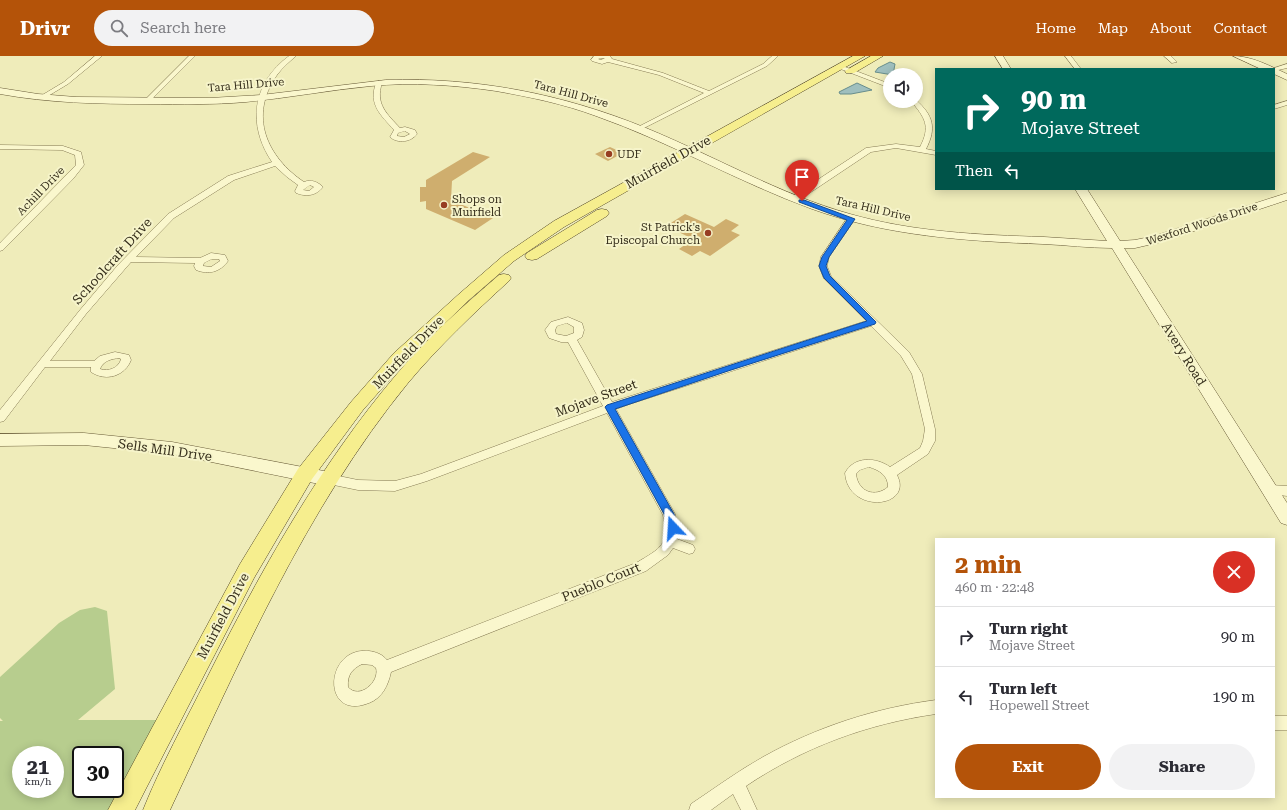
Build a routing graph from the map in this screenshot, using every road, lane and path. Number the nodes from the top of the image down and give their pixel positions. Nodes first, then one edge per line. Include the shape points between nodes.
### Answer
1 (99, 56) edge
2 (192, 56) edge
3 (293, 56) edge
4 (775, 56) edge
5 (860, 56) edge
6 (878, 56) edge
7 (999, 56) edge
8 (1068, 56) edge
9 (1167, 56) edge
10 (1237, 56) edge
11 (608, 60) dead end
12 (1174, 62) dead end
13 (1287, 66) edge
14 (1006, 68) edge
15 (1077, 68) edge
16 (1267, 68) edge
17 (846, 69) junction
18 (1275, 70) edge
19 (1275, 71) edge
20 (1287, 77) edge
21 (379, 83) junction
22 (883, 83) edge
23 (0, 91) edge
24 (709, 93) junction
25 (262, 97) junction
26 (41, 98) junction
27 (147, 101) junction
28 (1287, 103) edge
29 (1275, 107) edge
30 (920, 108) edge
31 (638, 129) junction
32 (398, 130) dead end
33 (0, 147) edge
34 (922, 150) junction
35 (935, 153) edge
36 (694, 154) junction
37 (276, 163) junction
38 (303, 185) dead end
39 (1082, 190) edge
40 (1287, 196) edge
41 (796, 198) junction
42 (851, 219) junction
43 (1116, 244) junction
44 (0, 248) edge
45 (128, 259) junction
46 (201, 261) dead end
47 (872, 322) junction
48 (571, 339) dead end
49 (42, 364) junction
50 (97, 364) dead end
51 (610, 407) junction
52 (0, 418) edge
53 (0, 440) edge
54 (890, 473) dead end
55 (305, 474) junction
56 (329, 479) junction
57 (1269, 490) junction
58 (1287, 491) edge
59 (1287, 518) edge
60 (671, 542) junction
61 (689, 549) dead end
62 (384, 668) dead end
63 (935, 707) edge
64 (1275, 723) edge
65 (1287, 723) edge
66 (736, 783) junction
67 (121, 810) edge
68 (156, 810) edge
69 (697, 810) edge
70 (749, 810) edge

1 - 26 street via 66,83
2 - 27 street
3 - 25 street via 287,59 269,82
4 - 24 street via 765,65
5 - 17 main road, Muirfield Drive
6 - 17 main road, Muirfield Drive
7 - 14 street
8 - 15 street
9 - 12 street
10 - 16 street
11 - 24 street via 661,74
13 - 18 street
17 - 22 street
17 - 36 main road, Muirfield Drive
19 - 20 street
21 - 25 street, Tara Hill Drive
21 - 31 street, Tara Hill Drive via 444,82 506,90 584,108
21 - 32 street via 378,107
23 - 26 street, Tara Hill Drive
24 - 31 street
25 - 27 street, Tara Hill Drive
25 - 37 street via 259,121 264,145
26 - 27 street, Tara Hill Drive
28 - 29 street
30 - 34 street via 929,123 928,137
31 - 36 street, Tara Hill Drive
33 - 44 street, Achill Drive via 63,148 78,154 80,165
34 - 35 street
34 - 41 street via 896,146 869,150
36 - 41 street, Tara Hill Drive
36 - 55 main road, Muirfield Drive via 559,224 510,257 400,357 357,406
36 - 56 main road, Muirfield Drive via 524,261 476,303 418,361 377,412
37 - 38 street via 290,178
37 - 45 street, Schoolcraft Drive via 231,178 171,216
39 - 43 street, Avery Road
40 - 43 street, Wexford Woods Drive via 1148,242
41 - 42 street, Tara Hill Drive
42 - 43 street, Tara Hill Drive via 933,235
42 - 47 street via 825,257 823,266 827,277
43 - 57 street, Avery Road
45 - 46 street
45 - 49 street, Schoolcraft Drive
47 - 51 street, Mojave Street
47 - 54 street via 906,354 917,374 930,429 929,441 924,452
48 - 51 street
49 - 50 street
49 - 52 street, Schoolcraft Drive
51 - 56 street, Mojave Street via 395,486 358,485
51 - 60 street via 669,514 673,528
53 - 55 street, Sells Mill Drive via 84,439 169,448
55 - 56 street, Sells Mill Drive
55 - 67 main road, Muirfield Drive via 243,577
56 - 68 main road, Muirfield Drive via 276,568
57 - 58 street
57 - 59 street, Avery Road
60 - 61 street
60 - 62 street, Pueblo Court via 658,556 641,567
63 - 66 street via 873,719 835,731 802,745
64 - 65 street
66 - 69 street
66 - 70 street

